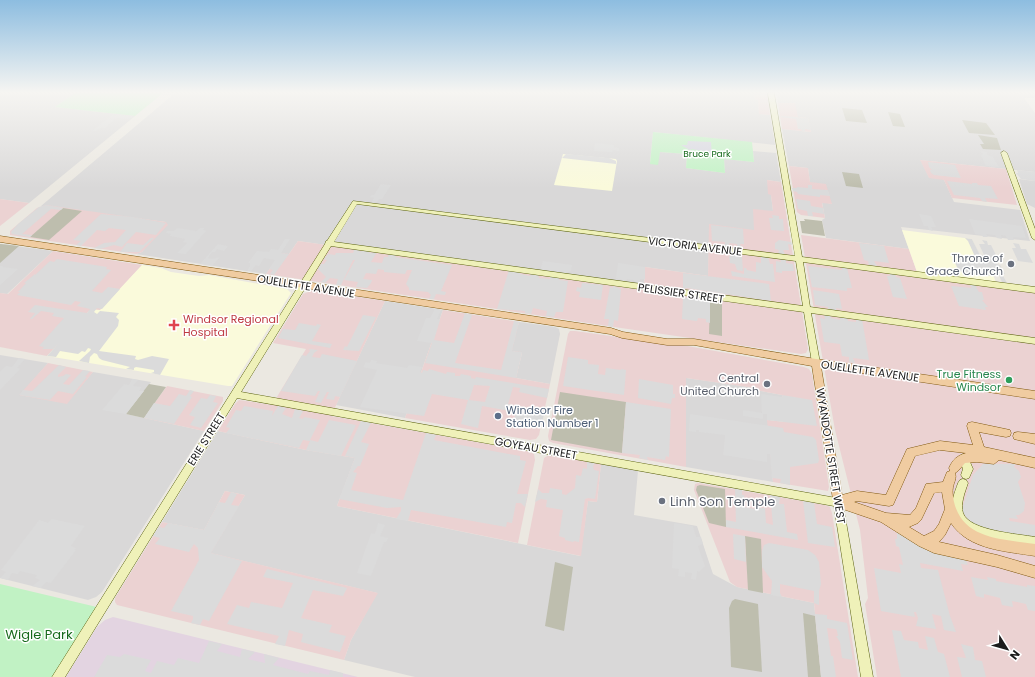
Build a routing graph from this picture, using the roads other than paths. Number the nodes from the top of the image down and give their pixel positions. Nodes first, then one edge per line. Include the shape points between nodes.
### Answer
1 (776, 125) edge
2 (1004, 153) dead end
3 (355, 202) joint
4 (1035, 238) edge
5 (0, 240) edge
6 (328, 243) junction
7 (799, 260) junction
8 (301, 285) junction
9 (1035, 290) edge
10 (807, 310) junction
11 (1035, 341) edge
12 (816, 363) junction
13 (235, 394) junction
14 (1035, 395) edge
15 (1006, 433) dead end
16 (1018, 436) dead end
17 (1035, 439) edge
18 (980, 451) junction
19 (964, 458) junction
20 (1014, 460) junction
21 (1035, 463) edge
22 (946, 488) junction
23 (838, 502) junction
24 (950, 510) junction
25 (884, 518) junction
26 (923, 542) junction
27 (1035, 542) edge
28 (1035, 550) edge
29 (1035, 572) edge
30 (58, 677) edge
31 (867, 677) edge

1 - 7 street, WYANDOTTE STREET WEST
2 - 4 street
3 - 6 street, ERIE STREET
3 - 7 street, VICTORIA AVENUE
5 - 8 main road, OUELLETTE AVENUE
6 - 8 street, ERIE STREET
6 - 10 street, PELISSIER STREET
7 - 9 street, VICTORIA AVENUE
7 - 10 street, WYANDOTTE STREET WEST
8 - 12 main road, OUELLETTE AVENUE via 611,331 732,353 752,353
8 - 13 street, ERIE STREET
10 - 11 street, PELISSIER STREET
10 - 12 street, WYANDOTTE STREET WEST
12 - 14 main road, OUELLETTE AVENUE
12 - 23 main road, WYANDOTTE STREET WEST
13 - 23 street, GOYEAU STREET
13 - 30 street, ERIE STREET
15 - 18 main road via 972,426
16 - 17 main road
18 - 20 main road
18 - 23 main road via 943,445 911,452 889,501 857,496
19 - 20 main road
19 - 22 main road via 957,462
19 - 27 street via 968,469 956,502 957,513 963,522 974,530
20 - 21 main road
22 - 24 main road
22 - 25 main road via 930,488 919,514 910,521
23 - 25 main road
23 - 31 street, WYANDOTTE STREET WEST
24 - 26 main road via 935,539
24 - 28 main road via 958,527 969,536
25 - 26 main road
26 - 29 main road via 941,549

